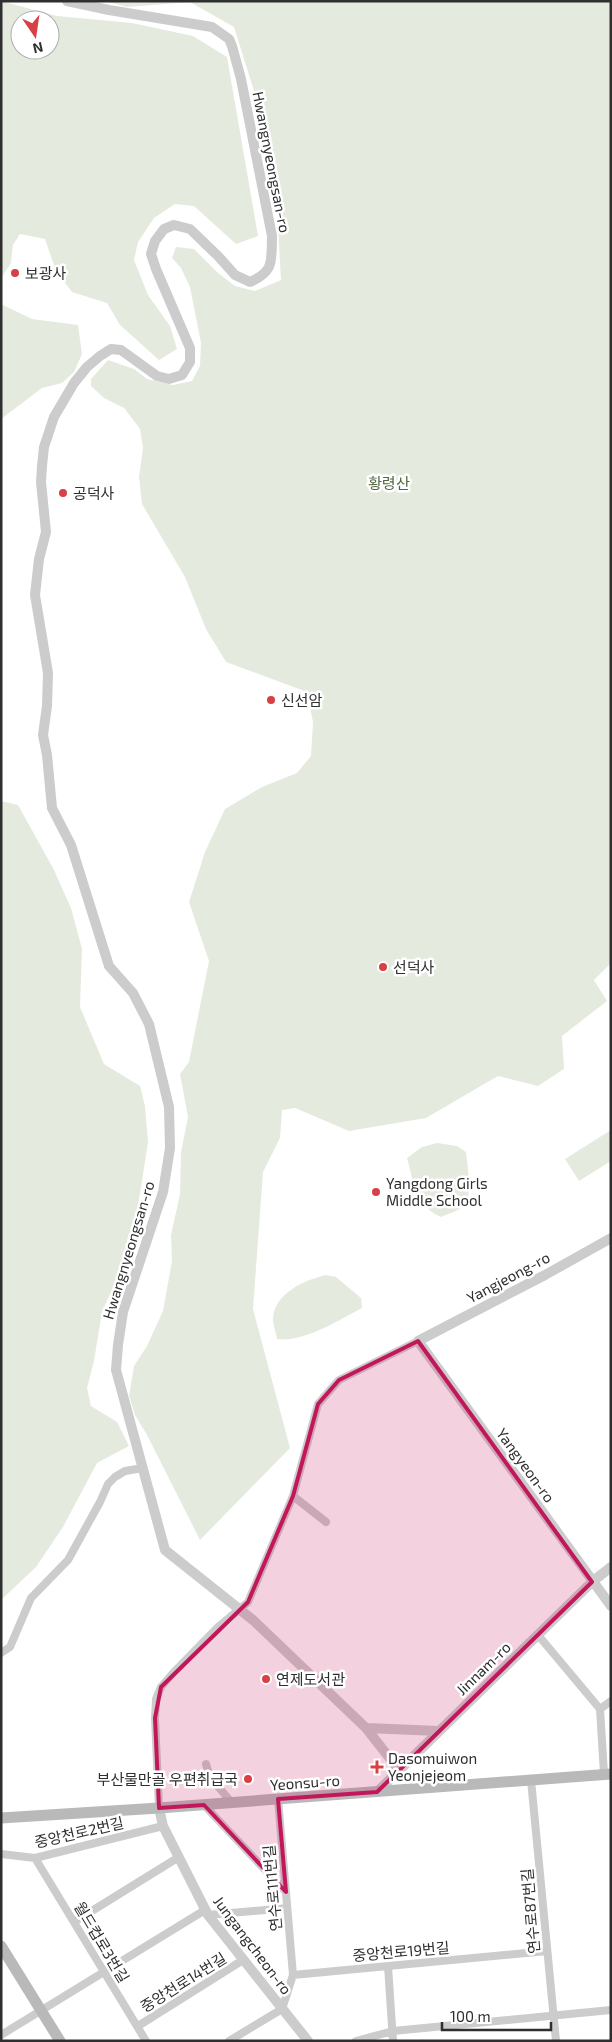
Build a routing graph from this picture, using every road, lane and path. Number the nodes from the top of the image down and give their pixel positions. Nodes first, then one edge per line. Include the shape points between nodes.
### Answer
1 (67, 1) edge
2 (611, 1238) edge
3 (418, 1341) junction
4 (143, 1468) junction
5 (294, 1496) junction
6 (326, 1522) dead end
7 (611, 1567) edge
8 (592, 1582) junction
9 (611, 1606) edge
10 (241, 1609) junction
11 (538, 1635) junction
12 (1, 1652) edge
13 (611, 1701) edge
14 (600, 1708) junction
15 (366, 1728) junction
16 (439, 1732) junction
17 (206, 1764) dead end
18 (399, 1770) junction
19 (607, 1774) edge
20 (531, 1780) junction
21 (377, 1792) junction
22 (278, 1799) junction
23 (232, 1803) junction
24 (204, 1805) junction
25 (158, 1808) junction
26 (1, 1818) edge
27 (163, 1826) junction
28 (1, 1854) edge
29 (179, 1857) junction
30 (34, 1858) junction
31 (286, 1892) junction
32 (288, 1908) junction
33 (206, 1913) junction
34 (74, 1922) junction
35 (1, 1946) edge
36 (548, 1952) junction
37 (243, 1960) junction
38 (388, 1966) junction
39 (103, 1972) junction
40 (294, 1975) junction
41 (282, 2009) junction
42 (41, 2010) junction
43 (611, 2010) edge
44 (553, 2014) junction
45 (138, 2026) junction
46 (393, 2030) junction
47 (1, 2035) edge
48 (60, 2041) edge
49 (146, 2041) edge
50 (229, 2041) edge
51 (308, 2041) edge
52 (356, 2041) edge
53 (393, 2041) edge
54 (556, 2041) edge

1 - 4 street, Hwangnyeongsan-ro via 212,27 228,39 241,79 272,236 271,263 264,276 250,282 235,275 190,229 174,225 164,229 155,240 152,254 190,348 190,362 182,375 170,378 156,376 121,350 112,349 100,356 74,383 54,417 44,447 42,466 46,532 35,595 48,673 43,735 52,808 71,845 108,966 133,993 149,1024 169,1107 170,1148 163,1192 123,1312 116,1370
2 - 3 street, Yangjeong-ro
3 - 5 street via 340,1380 318,1404
3 - 8 street, Yangyeon-ro
4 - 10 street, Hwangnyeongsan-ro via 165,1550
4 - 12 street via 125,1471 108,1484 68,1560 31,1598 10,1647
5 - 6 street
5 - 10 street via 248,1602
7 - 8 street, Jinnam-ro
8 - 9 street, Yangyeon-ro
8 - 11 street, Jinnam-ro
10 - 15 street, Hwangnyeongsan-ro
10 - 25 street via 218,1627 161,1687 154,1718
11 - 14 street
11 - 16 street, Jinnam-ro
13 - 14 street
14 - 19 street
15 - 16 street
15 - 18 street, Hwangnyeongsan-ro
16 - 18 street, Jinnam-ro
17 - 23 street via 210,1777
18 - 21 street, Jinnam-ro
19 - 20 main road, Yeonsu-ro
20 - 21 main road, Yeonsu-ro
20 - 36 street, 연수로87번길
21 - 22 main road, Yeonsu-ro
22 - 23 main road, Yeonsu-ro
22 - 31 street, 연수로111번길
23 - 24 main road, Yeonsu-ro
24 - 25 main road, Yeonsu-ro
24 - 31 street
25 - 26 main road, Yeonsu-ro
25 - 27 street, Jungangcheon-ro
27 - 29 street, Jungangcheon-ro
27 - 30 street, 중앙천로2번길
28 - 30 street, 중앙천로2번길
29 - 33 street, Jungangcheon-ro
29 - 34 street
30 - 34 street, 월드컵로3번길
31 - 32 street, 연수로111번길
32 - 33 street
32 - 40 street, 연수로111번길
33 - 37 street, Jungangcheon-ro
33 - 39 street
34 - 39 street, 월드컵로3번길
35 - 42 main road
36 - 38 street, 중앙천로19번길
36 - 44 street, 연수로87번길
37 - 41 street, Jungangcheon-ro
37 - 45 street, 중앙천로14번길
38 - 40 street, 중앙천로19번길
38 - 46 street
39 - 42 street
39 - 45 street, 월드컵로3번길
40 - 41 street
41 - 50 street
41 - 51 street, Jungangcheon-ro
42 - 47 street
42 - 48 main road
43 - 44 street
44 - 46 street
44 - 54 street, 연수로87번길
45 - 49 street, 월드컵로3번길
46 - 52 street
46 - 53 street

